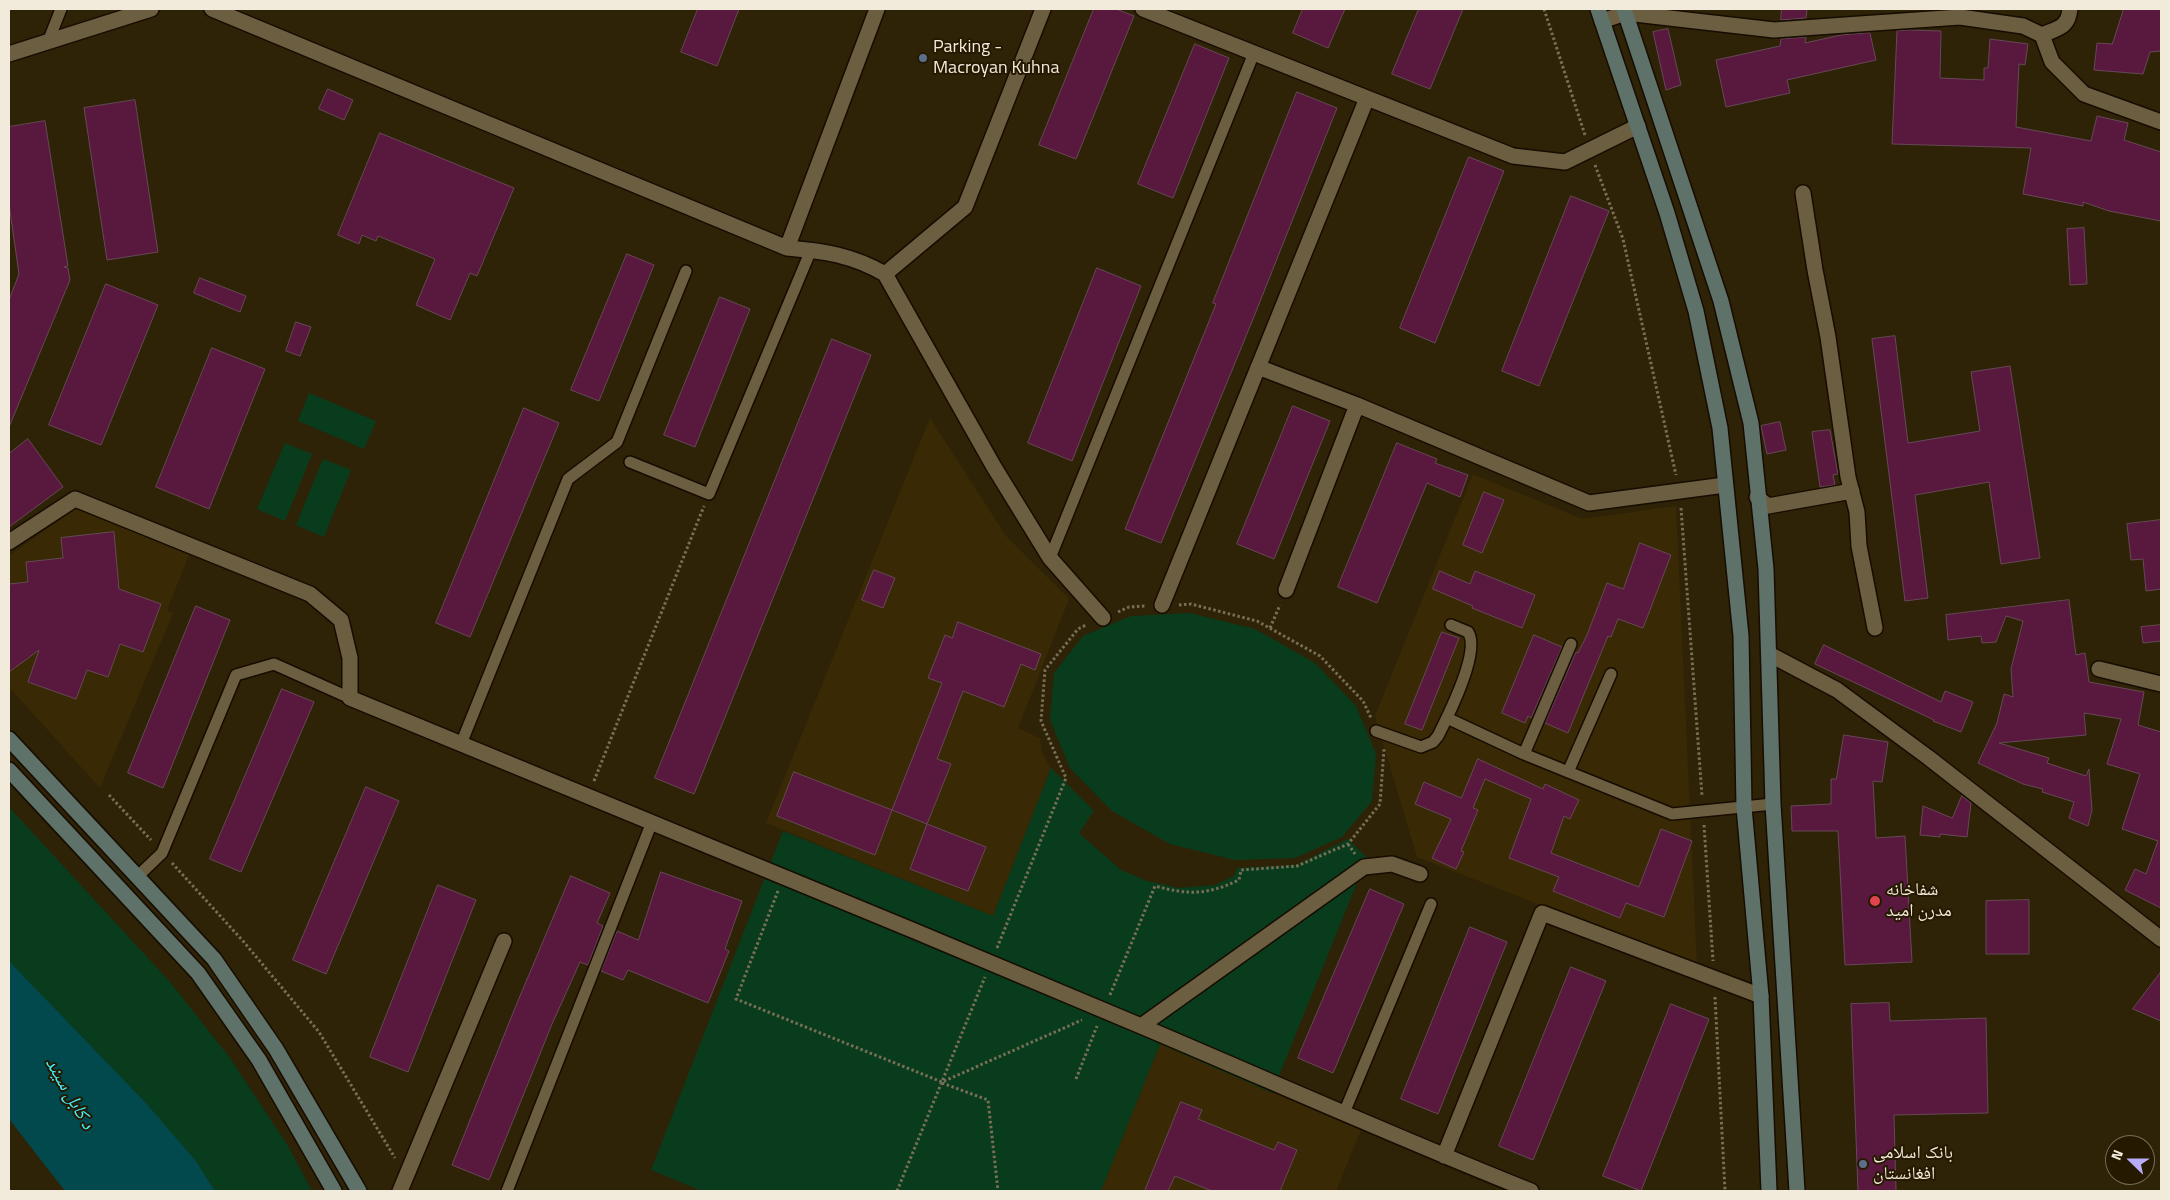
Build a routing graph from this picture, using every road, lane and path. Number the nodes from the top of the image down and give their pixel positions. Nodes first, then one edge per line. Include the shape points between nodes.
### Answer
1 (61, 9) edge
2 (151, 9) edge
3 (212, 9) edge
4 (877, 9) edge
5 (1043, 9) edge
6 (1143, 9) edge
7 (1544, 9) edge
8 (2070, 9) edge
9 (1625, 11) edge
10 (1600, 15) edge
11 (2042, 34) junction
12 (48, 42) junction
13 (1254, 53) junction
14 (9, 54) edge
15 (1367, 98) junction
16 (2161, 122) edge
17 (1638, 126) junction
18 (1590, 150) junction
19 (1803, 193) dead end
20 (787, 248) junction
21 (811, 250) junction
22 (686, 271) dead end
23 (885, 274) junction
24 (1258, 367) junction
25 (1357, 405) junction
26 (630, 462) dead end
27 (1725, 485) junction
28 (1680, 491) junction
29 (1852, 491) junction
30 (709, 494) junction
31 (1757, 497) junction
32 (9, 542) edge
33 (1050, 558) junction
34 (1286, 590) joint
35 (1162, 605) junction
36 (1103, 618) junction
37 (1451, 625) dead end
38 (1270, 628) junction
39 (1875, 628) dead end
40 (1571, 644) dead end
41 (1769, 654) junction
42 (2099, 669) dead end
43 (1611, 674) dead end
44 (2161, 684) edge
45 (350, 698) junction
46 (1447, 718) junction
47 (1376, 731) junction
48 (9, 739) edge
49 (461, 744) junction
50 (1524, 754) junction
51 (9, 770) edge
52 (1568, 772) junction
53 (109, 795) dead end
54 (588, 796) junction
55 (1773, 804) junction
56 (1744, 807) junction
57 (1704, 811) junction
58 (652, 822) junction
59 (162, 853) junction
60 (1420, 874) dead end
61 (784, 876) junction
62 (136, 877) junction
63 (1432, 904) dead end
64 (2161, 939) edge
65 (504, 941) dead end
66 (990, 964) junction
67 (1714, 978) junction
68 (1761, 996) junction
69 (1104, 1010) junction
70 (1141, 1026) junction
71 (1076, 1078) dead end
72 (942, 1082) junction
73 (1344, 1114) junction
74 (1444, 1156) junction
75 (406, 1176) junction
76 (334, 1191) edge
77 (358, 1191) edge
78 (400, 1191) edge
79 (507, 1191) edge
80 (897, 1191) edge
81 (998, 1191) edge
82 (1531, 1191) edge
83 (1725, 1191) edge
84 (1769, 1191) edge
85 (1797, 1191) edge

1 - 12 lane
2 - 12 street
3 - 20 street
4 - 20 street
5 - 23 street via 965,207
6 - 13 street
7 - 18 path
8 - 11 street via 2064,25
9 - 10 street
9 - 11 street via 1774,30 1960,18 2023,26
9 - 31 main road via 1721,301 1750,423
10 - 17 main road
11 - 16 street via 2052,62 2084,94
12 - 14 street
13 - 15 street
13 - 33 lane
15 - 18 street via 1513,156 1565,162
15 - 24 street
17 - 18 street
17 - 27 main road via 1696,311 1720,428
18 - 28 path via 1623,239
19 - 29 street
20 - 21 street
21 - 23 street via 864,262
21 - 30 lane
22 - 49 lane via 617,442 568,479
23 - 33 street via 994,467
24 - 25 street
24 - 35 street
25 - 28 street via 1589,503
25 - 34 street
26 - 30 lane
27 - 28 street
27 - 56 main road via 1741,636
28 - 57 path
29 - 31 street via 1768,506
29 - 39 street
30 - 54 path
31 - 41 main road via 1766,569
32 - 45 street via 75,499 310,594 341,620 350,658
33 - 36 street
34 - 38 path
35 - 36 path via 1129,607
35 - 38 path via 1191,604 1258,621
36 - 66 path via 1078,629 1045,670 1041,721 1066,778
37 - 46 lane via 1468,632 1472,640 1463,678
38 - 47 path via 1320,656 1363,701
40 - 50 lane
41 - 55 main road
41 - 64 street via 1837,690
42 - 44 street
43 - 52 lane
45 - 49 street
45 - 59 lane via 274,664 236,675
46 - 47 lane via 1432,742 1421,747
46 - 50 lane
47 - 69 path via 1385,752 1380,804 1348,844 1297,866 1241,870 1239,880 1217,890 1182,893 1154,886
48 - 62 main road
49 - 54 street
50 - 52 lane
51 - 76 main road via 198,973 259,1060
52 - 57 lane via 1672,814
53 - 59 path
54 - 58 street
55 - 56 lane
55 - 85 main road
56 - 57 lane
56 - 68 main road
57 - 67 path
58 - 61 street
58 - 79 lane
59 - 62 lane
59 - 75 path via 243,941 319,1032
60 - 70 street via 1392,864 1364,867
61 - 66 street
61 - 72 path via 736,999
62 - 77 main road via 214,959 276,1048
63 - 73 lane
65 - 75 street
66 - 69 street
66 - 72 path
67 - 68 street
67 - 74 street via 1542,913
67 - 83 path
68 - 84 main road
69 - 70 street
69 - 71 path
69 - 72 path
70 - 73 street
72 - 80 path
72 - 81 path via 988,1100
73 - 74 street
74 - 82 street
75 - 78 street

